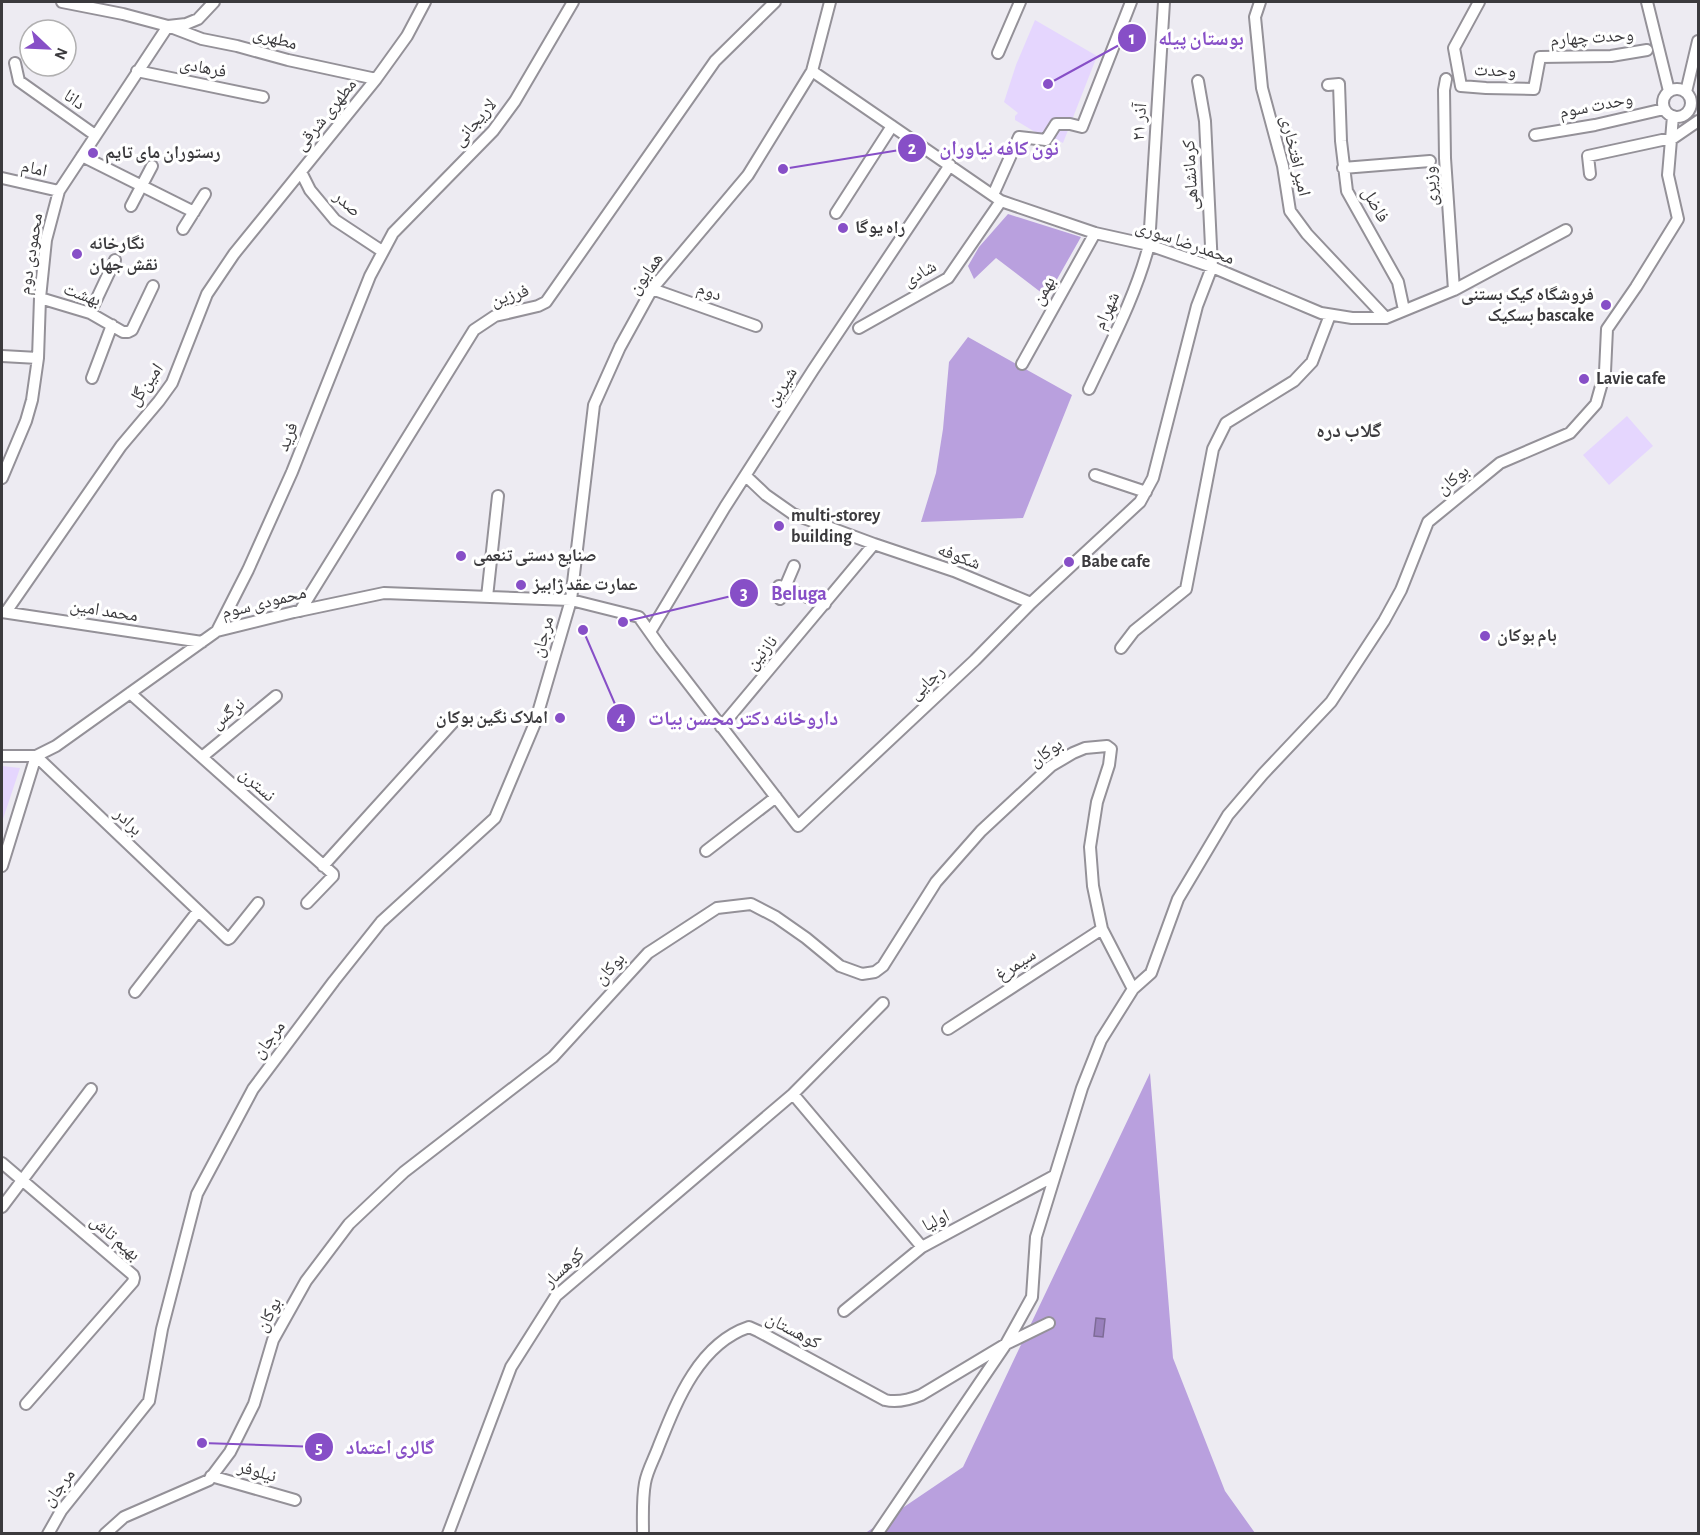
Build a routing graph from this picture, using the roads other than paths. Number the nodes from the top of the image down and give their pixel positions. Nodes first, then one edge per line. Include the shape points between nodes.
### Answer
1 (62, 2) edge
2 (214, 2) edge
3 (425, 2) edge
4 (573, 2) edge
5 (775, 2) edge
6 (830, 2) edge
7 (1020, 2) edge
8 (1131, 2) edge
9 (1164, 2) edge
10 (1260, 2) edge
11 (1479, 2) edge
12 (1647, 2) edge
13 (84, 4) edge
14 (168, 26) junction
15 (1698, 40) edge
16 (1647, 50) dead end
17 (998, 53) dead end
18 (1540, 57) joint
19 (15, 63) dead end
20 (136, 71) junction
21 (812, 71) junction
22 (1446, 79) dead end
23 (376, 80) junction
24 (1198, 81) dead end
25 (1328, 85) dead end
26 (1669, 91) junction
27 (1691, 93) edge
28 (263, 97) dead end
29 (1669, 113) junction
30 (892, 126) junction
31 (1697, 127) edge
32 (95, 135) junction
33 (1535, 135) dead end
34 (1672, 140) junction
35 (82, 156) junction
36 (1430, 161) dead end
37 (950, 165) junction
38 (152, 166) dead end
39 (1343, 168) junction
40 (301, 172) junction
41 (1590, 174) dead end
42 (2, 178) edge
43 (141, 186) junction
44 (59, 191) junction
45 (205, 195) dead end
46 (997, 198) junction
47 (131, 206) dead end
48 (194, 212) junction
49 (836, 213) dead end
50 (183, 229) dead end
51 (1566, 230) dead end
52 (1095, 233) junction
53 (1149, 245) junction
54 (382, 251) junction
55 (115, 260) dead end
56 (1212, 267) junction
57 (153, 285) dead end
58 (652, 289) junction
59 (1454, 291) junction
60 (40, 298) junction
61 (1404, 310) junction
62 (90, 313) junction
63 (1330, 315) junction
64 (1386, 318) junction
65 (112, 325) junction
66 (756, 326) dead end
67 (859, 328) dead end
68 (2, 356) edge
69 (38, 358) junction
70 (1022, 364) dead end
71 (92, 378) dead end
72 (1089, 389) dead end
73 (1095, 475) dead end
74 (746, 476) junction
75 (2, 478) edge
76 (1146, 492) junction
77 (498, 496) dead end
78 (874, 544) junction
79 (794, 566) dead end
80 (782, 587) junction
81 (487, 597) junction
82 (571, 600) junction
83 (780, 600) dead end
84 (1031, 603) junction
85 (825, 604) junction
86 (300, 611) junction
87 (4, 612) edge
88 (217, 631) junction
89 (650, 632) junction
90 (202, 642) junction
91 (1121, 648) dead end
92 (130, 693) junction
93 (276, 696) dead end
94 (457, 718) dead end
95 (721, 727) junction
96 (2, 756) edge
97 (36, 756) junction
98 (202, 757) junction
99 (776, 797) junction
100 (706, 851) dead end
101 (2, 866) edge
102 (323, 866) junction
103 (258, 903) dead end
104 (307, 903) dead end
105 (198, 911) junction
106 (1102, 929) junction
107 (1133, 989) junction
108 (135, 992) dead end
109 (883, 1003) dead end
110 (948, 1029) dead end
111 (91, 1089) dead end
112 (793, 1094) junction
113 (2, 1163) edge
114 (1054, 1176) junction
115 (21, 1180) junction
116 (2, 1207) edge
117 (922, 1247) junction
118 (844, 1311) dead end
119 (1049, 1323) dead end
120 (1006, 1344) junction
121 (26, 1404) dead end
122 (211, 1476) junction
123 (295, 1500) dead end
124 (48, 1533) edge
125 (105, 1533) edge
126 (448, 1533) edge
127 (642, 1533) edge
128 (877, 1533) edge

1 - 13 street, مطهری
2 - 14 street via 198,19
3 - 23 street, مطهری شرقی
4 - 54 street, لاریجانی via 493,131 393,233
5 - 86 street, فرزین via 715,61 546,302 495,316 474,330
6 - 21 street, همایون
7 - 17 street
8 - 46 street, شادی via 1082,127 1056,124 1046,140 1019,137
9 - 53 street, ۲۱ آذر
10 - 64 street, امیر افتخاری via 1255,17 1262,88 1283,166 1290,211
11 - 18 street, وحدت via 1454,48 1461,86 1534,89
12 - 26 street
13 - 14 street, مطهری
14 - 20 street, محمودی دوم
14 - 23 street, مطهری via 202,39
15 - 27 street
16 - 18 street, وحدت چهارم via 1611,56
19 - 32 street, دانا via 18,81
20 - 28 street, فرهادی
20 - 32 street, محمودی دوم
21 - 30 street, محمدرضا سوری
21 - 58 street, همایون via 748,175
22 - 59 street, وزیری via 1445,158
23 - 40 street, مطهری شرقی
24 - 56 street, کرمانشاهی
25 - 39 street, فاضل via 1339,84
26 - 27 street
26 - 29 street via 1663,101
27 - 29 street via 1688,111 1681,116
29 - 33 street, وحدت سوم
29 - 34 street, بوکان
30 - 37 street, محمدرضا سوری
30 - 49 street
31 - 34 street
32 - 35 street, محمودی دوم
34 - 41 street via 1588,156
34 - 107 street, بوکان via 1668,175 1678,219 1607,329 1605,372 1596,404 1570,433 1500,463 1428,522 1384,621 1331,702 1228,815 1178,899 1151,973
35 - 43 street
35 - 44 street, محمودی دوم
36 - 39 street
37 - 46 street, محمدرضا سوری
37 - 74 street, شیرین
38 - 43 street
39 - 61 street, فاضل via 1347,190 1398,282
40 - 54 street, صدر via 309,190 335,220
40 - 87 street, امین‌گل via 249,234 207,294 172,383 121,446
42 - 44 street, امام
43 - 47 street
43 - 48 street
44 - 60 street, محمودی دوم via 46,240
45 - 48 street
46 - 52 street, محمدرضا سوری
46 - 67 street, شادی via 948,278
48 - 50 street
51 - 59 street, محمدرضا سوری
52 - 53 street, محمدرضا سوری
52 - 70 street, بهمن
53 - 56 street, محمدرضا سوری
53 - 72 street, شهرام via 1126,310
54 - 88 street, فرید via 292,472
55 - 62 street
56 - 63 street, محمدرضا سوری
56 - 76 street, رجایی via 1197,306 1153,478
57 - 65 street, بهشت via 132,330 123,332
58 - 66 street, دوم
58 - 82 street, همایون via 594,405
59 - 61 street, محمدرضا سوری
60 - 62 street, بهشت
60 - 69 street, محمودی دوم
61 - 64 street, محمدرضا سوری
62 - 65 street, بهشت
63 - 64 street, محمدرضا سوری
63 - 91 street via 1312,362 1294,381 1226,423 1213,449 1186,589 1134,631
65 - 71 street, بهشت
68 - 69 street
69 - 75 street, محمودی دوم via 26,421
73 - 76 street
74 - 78 street, شکوفه via 793,514
74 - 89 street, شیرین
76 - 84 street, رجایی via 1140,502
77 - 81 street
78 - 84 street, شکوفه
78 - 85 street, نازنین
79 - 80 street
80 - 83 street
80 - 85 street
81 - 82 street, محمودی سوم
81 - 86 street, محمودی سوم via 384,593
82 - 89 street, رجایی via 639,617
82 - 124 street, مرجان via 535,723 495,818 381,922 253,1089 197,1194 148,1401
84 - 99 street, رجایی via 798,826
85 - 95 street, نازنین
86 - 88 street, محمودی سوم
87 - 90 street, محمد امین
88 - 90 street, محمودی سوم
89 - 95 street, رجایی
90 - 92 street, محمودی سوم
92 - 97 street, محمودی سوم
92 - 98 street, نسترن
93 - 98 street, نرگس
94 - 102 street
95 - 99 street, رجایی
96 - 97 street, محمودی سوم
97 - 101 street
97 - 105 street, برادر
98 - 102 street, نسترن
99 - 100 street
102 - 104 street via 333,876
103 - 105 street, برادر via 228,939
105 - 108 street
106 - 107 street, بوکان
106 - 110 street, سیمرغ
106 - 122 street, بوکان via 1090,847 1110,757 1111,749 1107,746 1085,748 1051,766 981,831 936,882 883,966 875,972 862,974 840,966 776,917 751,904 717,908 648,953 553,1057 404,1172 349,1224 306,1281 273,1340 254,1404 230,1452
107 - 114 street, کوهستان via 1101,1040
109 - 112 street, کوهسار
111 - 115 street
112 - 117 street
112 - 126 street, کوهسار via 556,1296 511,1367
113 - 115 street, بهیم تاش
114 - 117 street, اولیا
114 - 120 street, کوهستان via 1036,1237 1032,1297
115 - 116 street
115 - 121 street, بهیم تاش via 134,1278
117 - 118 street, اولیا
119 - 120 street, کوهستان
120 - 127 street, کوهستان via 921,1395 895,1402 758,1331 749,1327 741,1330 700,1365 672,1412 645,1481
120 - 128 street, کوهستان
122 - 123 street, نیلوفر
122 - 125 street, بوکان via 124,1517

